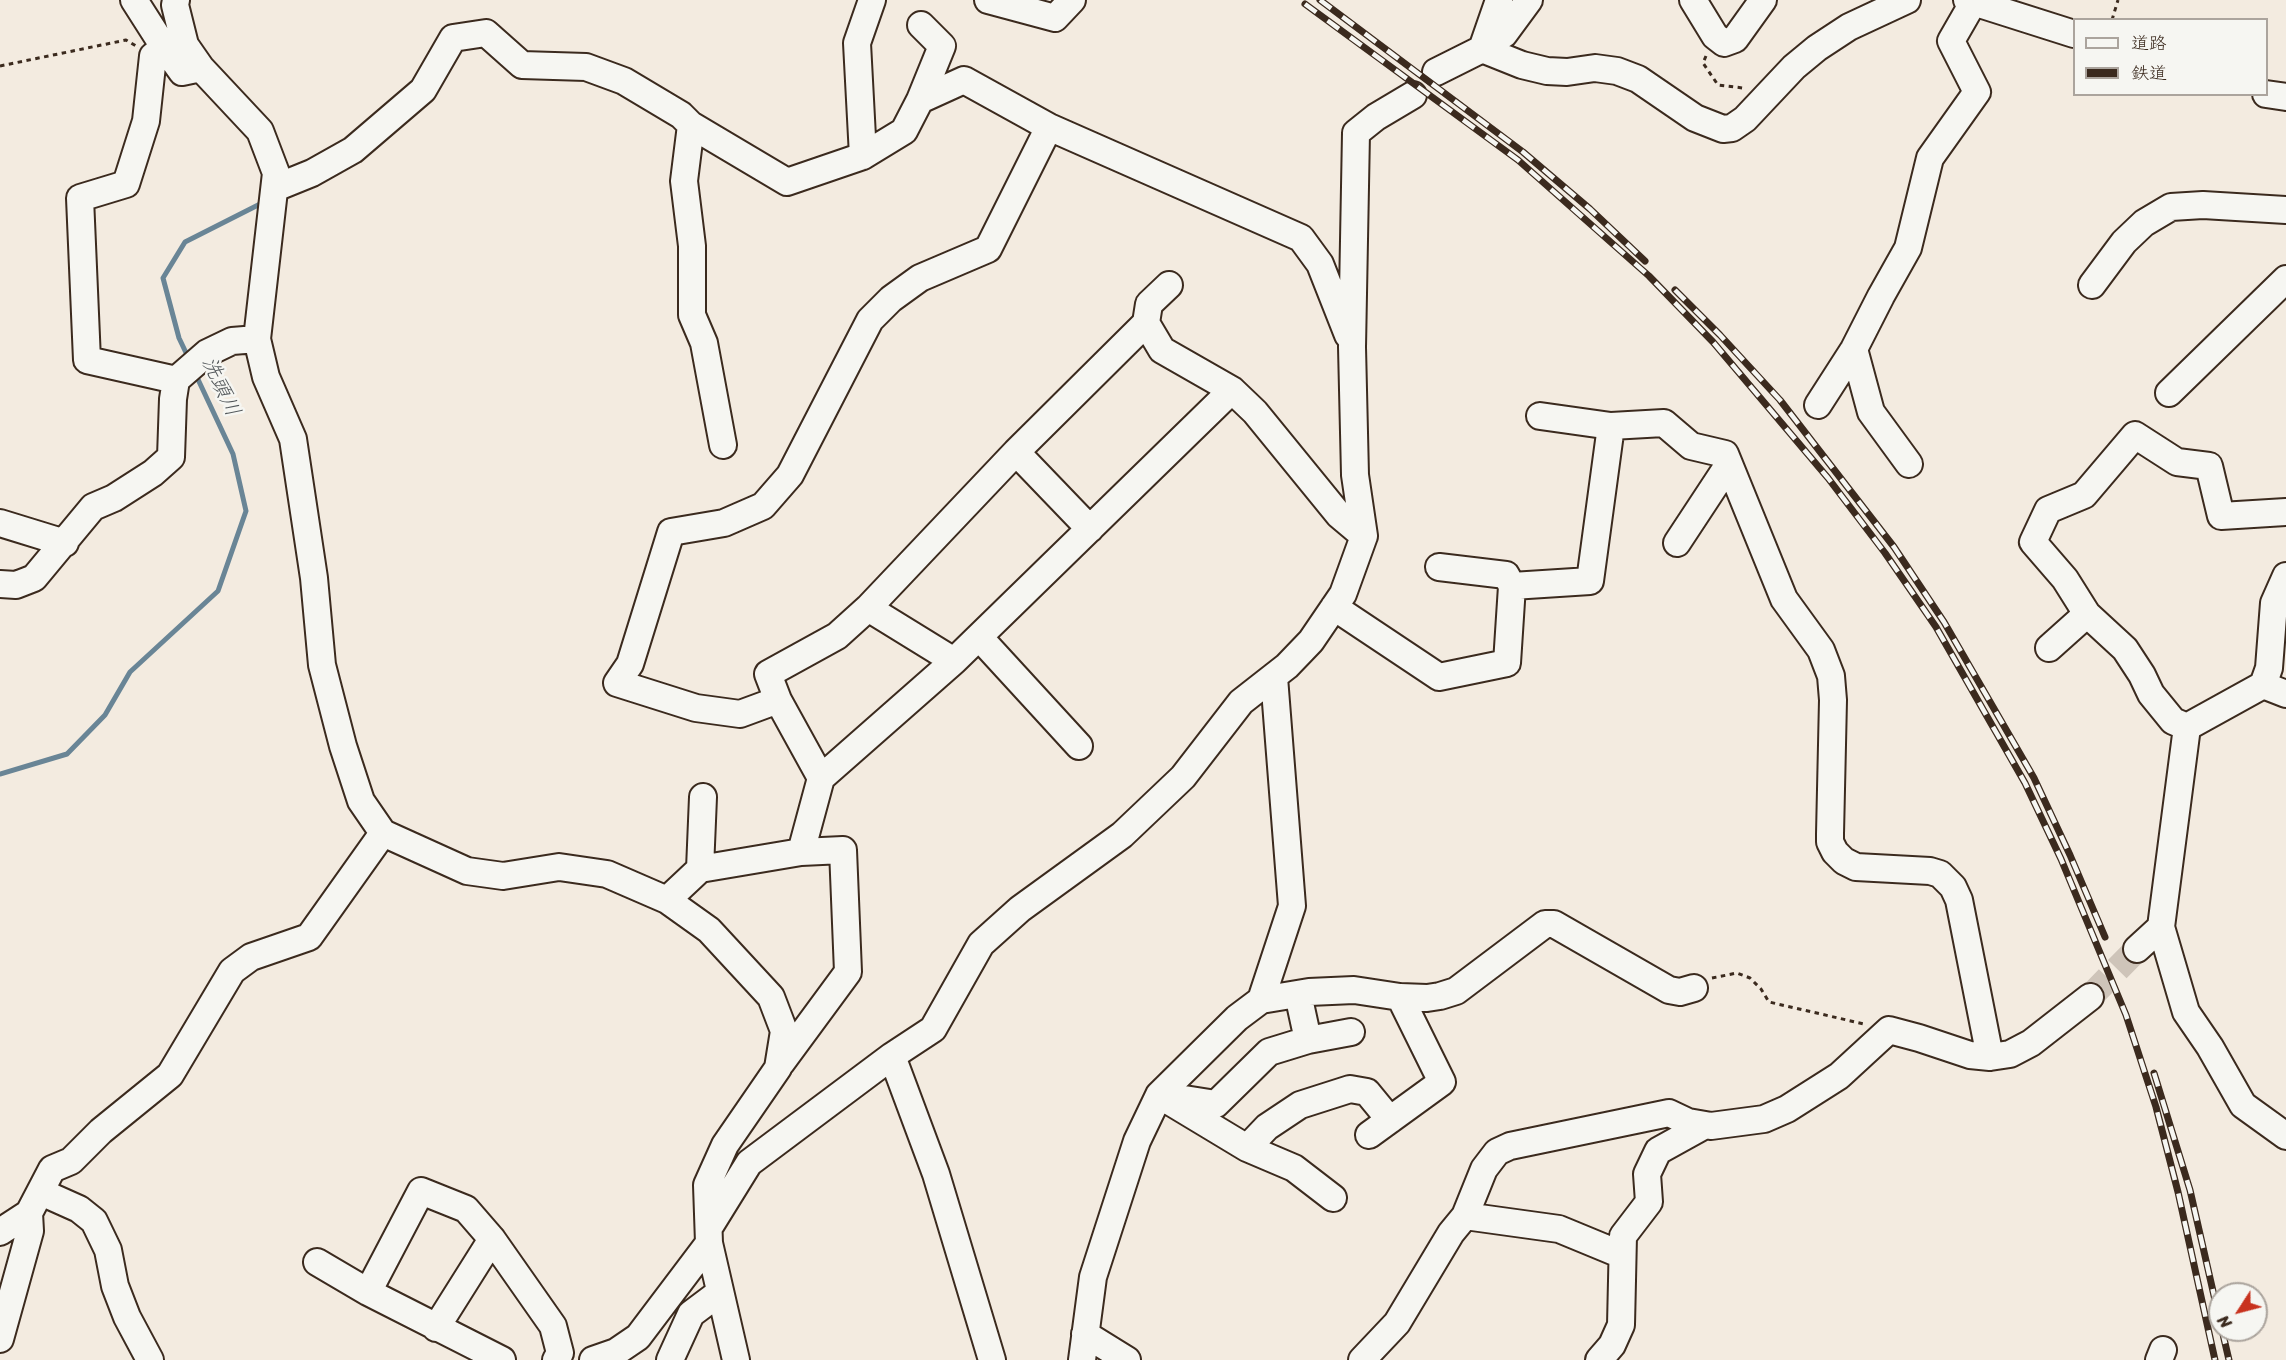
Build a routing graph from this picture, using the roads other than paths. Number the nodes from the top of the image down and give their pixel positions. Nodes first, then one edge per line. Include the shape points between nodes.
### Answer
1 (134, 0) edge
2 (176, 0) edge
3 (872, 0) edge
4 (988, 0) edge
5 (1072, 0) edge
6 (1499, 0) edge
7 (1529, 0) edge
8 (1693, 0) edge
9 (1763, 0) edge
10 (1907, 0) edge
11 (1971, 1) edge
12 (921, 25) dead end
13 (2073, 34) edge
14 (1482, 50) junction
15 (158, 52) junction
16 (201, 68) junction
17 (1436, 72) dead end
18 (2268, 94) edge
19 (1413, 95) dead end
20 (2286, 97) edge
21 (920, 100) junction
22 (691, 125) junction
23 (1049, 127) junction
24 (862, 156) junction
25 (274, 188) junction
26 (2286, 210) edge
27 (2286, 279) edge
28 (1169, 285) dead end
29 (2092, 285) dead end
30 (1146, 323) junction
31 (257, 339) junction
32 (1352, 347) junction
33 (1854, 349) junction
34 (176, 380) junction
35 (1232, 390) junction
36 (2169, 393) dead end
37 (1818, 405) dead end
38 (1540, 416) dead end
39 (1611, 426) junction
40 (723, 445) dead end
41 (1016, 452) junction
42 (1729, 464) junction
43 (1909, 464) dead end
44 (2286, 512) edge
45 (0, 523) edge
46 (1090, 529) junction
47 (1364, 536) junction
48 (65, 543) junction
49 (1677, 543) dead end
50 (1439, 567) dead end
51 (2286, 576) edge
52 (0, 584) edge
53 (1512, 586) junction
54 (1334, 607) junction
55 (868, 608) junction
56 (2087, 614) junction
57 (979, 637) junction
58 (2049, 648) dead end
59 (954, 661) junction
60 (1274, 677) junction
61 (2274, 690) edge
62 (778, 700) junction
63 (2187, 727) junction
64 (1079, 746) dead end
65 (821, 778) junction
66 (703, 797) dead end
67 (382, 833) junction
68 (801, 852) junction
69 (700, 869) junction
70 (667, 900) junction
71 (2161, 927) junction
72 (2137, 949) tunnel mouth
73 (1694, 988) road end
74 (1298, 994) junction
75 (1400, 997) junction
76 (2090, 997) tunnel mouth
77 (1261, 1000) junction
78 (1351, 1032) dead end
79 (1308, 1040) junction
80 (892, 1056) junction
81 (1990, 1058) junction
82 (778, 1068) junction
83 (1159, 1095) junction
84 (1390, 1120) junction
85 (1705, 1125) junction
86 (1369, 1135) dead end
87 (2286, 1136) edge
88 (1246, 1148) junction
89 (1333, 1198) dead end
90 (35, 1203) junction
91 (1465, 1216) junction
92 (0, 1232) edge
93 (710, 1235) junction
94 (492, 1239) junction
95 (1622, 1255) junction
96 (317, 1262) dead end
97 (368, 1292) junction
98 (719, 1293) junction
99 (436, 1328) junction
100 (1084, 1334) junction
101 (0, 1339) edge
102 (1612, 1355) edge
103 (150, 1360) edge
104 (502, 1360) edge
105 (556, 1360) edge
106 (593, 1360) edge
107 (670, 1360) edge
108 (736, 1360) edge
109 (992, 1360) edge
110 (1082, 1360) edge
111 (1127, 1360) edge
112 (1362, 1360) edge

1 - 15 street
2 - 16 street via 184,45
3 - 24 street via 857,43
4 - 5 street via 1055,18
6 - 14 street
7 - 14 street via 1504,34
8 - 9 street via 1714,36 1724,43 1735,39
10 - 14 street via 1849,27 1817,48 1732,128 1723,129 1695,118 1638,79 1617,71 1547,71
11 - 13 street
11 - 33 street via 1951,41 1977,92 1930,158 1908,248
12 - 21 street via 942,46
14 - 17 street
15 - 16 street via 182,72
15 - 34 street via 146,120 126,184 80,198 87,360
16 - 25 street via 260,131 276,173
18 - 20 street
19 - 32 street via 1356,133
21 - 23 street via 964,80
21 - 24 street via 904,131
22 - 24 street via 787,182
22 - 25 street via 624,81 586,67 522,65 486,33 464,36 453,38 423,90 353,150
22 - 40 street via 684,181 692,246 692,315 704,343
23 - 32 street via 1301,238 1320,264
23 - 62 street via 988,249 920,278 891,298 870,320 790,476 763,506 724,524 671,532 630,664 617,683 696,708 741,714
25 - 31 street
26 - 29 street via 2172,207 2144,223 2124,242
27 - 36 street
28 - 30 street via 1149,304
30 - 35 street via 1162,350
30 - 41 street
31 - 34 street via 232,341 207,353
31 - 67 street via 266,377 293,439 314,578 322,665 361,801
32 - 47 street via 1355,475
33 - 37 street
33 - 43 street via 1871,412
34 - 48 street via 171,457 153,473 93,507
35 - 46 street
35 - 47 street via 1255,412 1339,515
38 - 39 street
39 - 42 street via 1664,423 1691,446 1725,454
39 - 53 street via 1590,581
41 - 46 street
41 - 55 street
42 - 49 street
42 - 81 street via 1784,599 1821,650 1831,676 1830,842 1834,852 1856,867 1930,871 1953,886
44 - 56 street via 2221,516 2209,466 2177,462 2135,435 2084,495 2048,510 2033,542 2065,579
45 - 48 street
46 - 57 street
47 - 54 street via 1343,594
48 - 52 street via 34,578 16,585
50 - 53 street via 1506,575
51 - 61 street via 2274,603 2269,669
53 - 54 street via 1508,663 1439,677
54 - 60 street via 1311,641
55 - 59 street
55 - 62 street via 837,636 768,674
56 - 58 street
56 - 63 street via 2125,649 2151,694 2173,721
57 - 59 street
57 - 64 street
59 - 65 street
60 - 77 street via 1292,906
60 - 80 street via 1241,702 1183,777 1122,835 1020,909 981,944 933,1029
61 - 63 street
62 - 65 street
63 - 71 street
65 - 68 street
66 - 69 street
67 - 70 street via 466,871 503,876 559,867 607,874
67 - 90 street via 309,937 251,957 232,971 170,1075 71,1161 52,1169
68 - 69 street
68 - 82 street via 843,850 848,972
69 - 70 street
70 - 82 street via 709,930 771,998 784,1030
71 - 72 street
71 - 87 street via 2186,1012 2243,1105
73 - 75 street via 1670,990 1559,926 1545,924 1456,991 1427,999
74 - 75 street via 1354,990
74 - 77 street
74 - 79 street
75 - 84 street via 1442,1082
76 - 81 street via 2031,1043 2010,1054
77 - 83 street via 1237,1018
78 - 79 street
79 - 83 street via 1269,1052 1216,1104
80 - 93 street via 749,1162
80 - 109 street via 936,1174
81 - 85 street via 1889,1030 1839,1076 1787,1108 1764,1119
82 - 93 street via 725,1145 707,1185
83 - 88 street
83 - 100 street via 1137,1141 1093,1277
84 - 86 street
84 - 88 street via 1366,1092 1350,1089 1300,1105 1267,1127
85 - 91 street via 1669,1113 1510,1146 1497,1152 1484,1169
85 - 95 street via 1658,1151 1647,1174 1649,1202 1623,1236
88 - 89 street via 1294,1168
90 - 92 street
90 - 101 street
90 - 103 street via 79,1209 94,1221 108,1250 115,1286 127,1317
91 - 95 street via 1559,1229
91 - 112 street via 1397,1323
93 - 98 street
93 - 106 street via 638,1337 616,1352
94 - 97 street via 466,1209 421,1191
94 - 99 street
94 - 105 street via 553,1326 560,1353
95 - 102 street via 1622,1325
96 - 97 street
97 - 99 street
98 - 107 street via 691,1314
98 - 108 street
99 - 104 street
100 - 110 street
100 - 111 street

